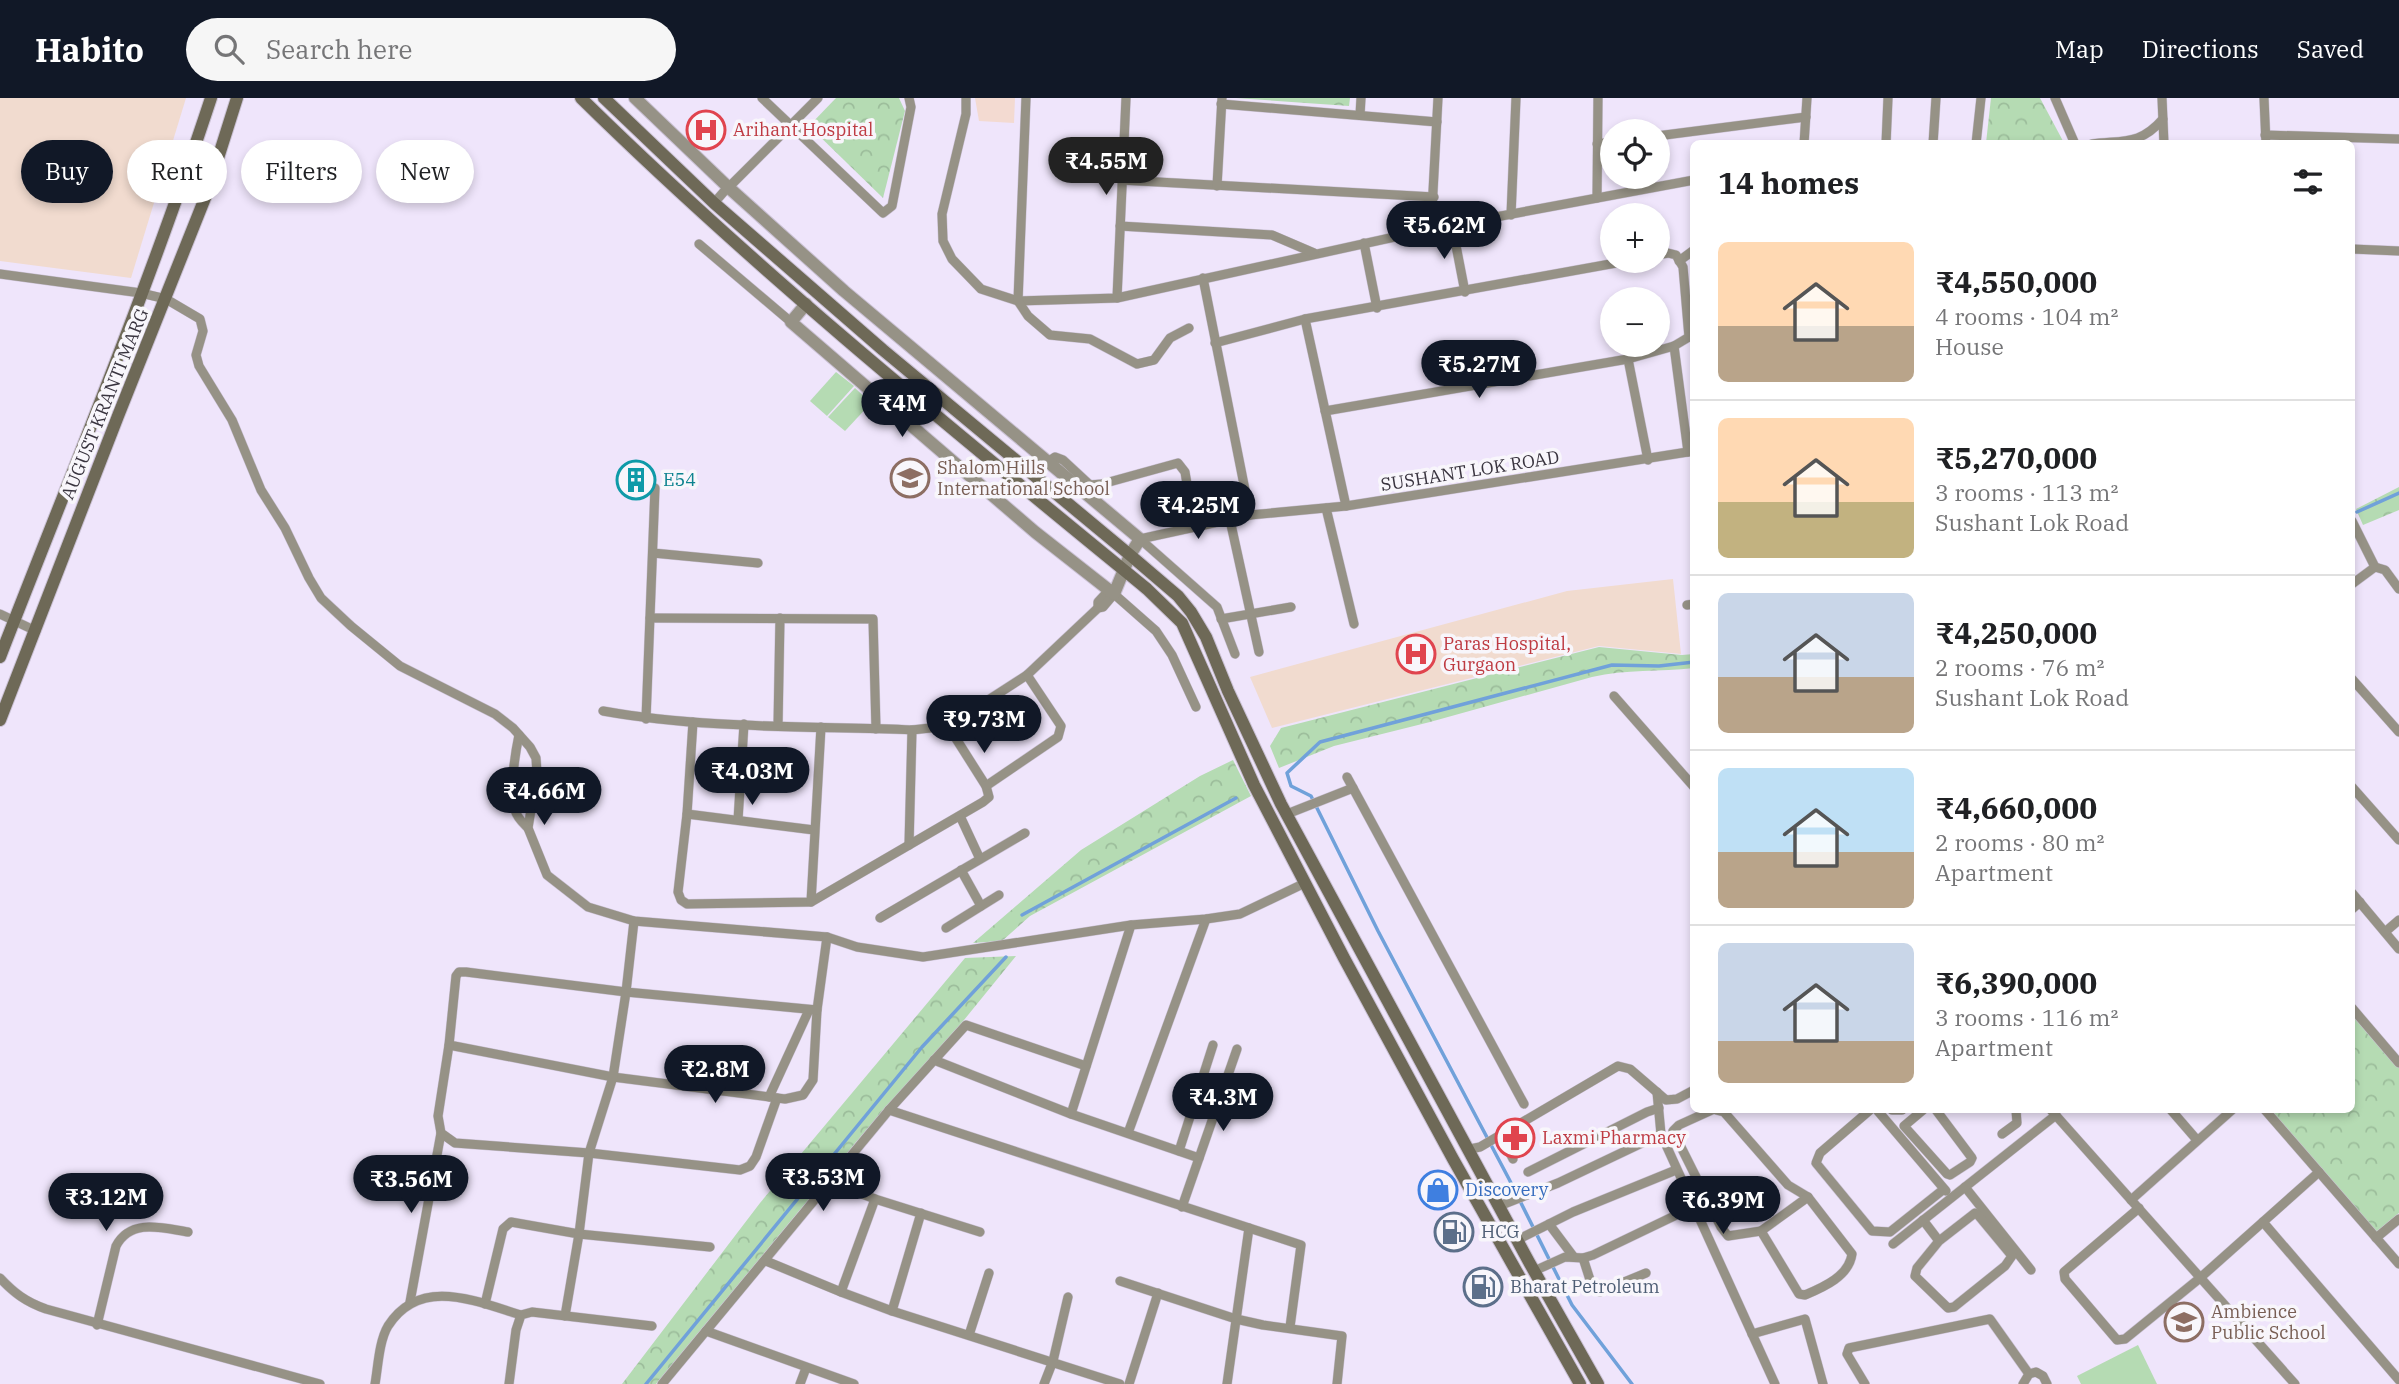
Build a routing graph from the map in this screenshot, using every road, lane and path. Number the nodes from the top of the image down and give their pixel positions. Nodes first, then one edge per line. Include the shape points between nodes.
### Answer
1 (211, 98) edge
2 (237, 98) edge
3 (581, 98) edge
4 (604, 98) edge
5 (635, 98) edge
6 (762, 98) edge
7 (818, 98) edge
8 (909, 98) edge
9 (966, 98) edge
10 (1026, 98) edge
11 (1126, 98) edge
12 (1361, 98) edge
13 (1438, 98) edge
14 (1516, 98) edge
15 (1598, 98) edge
16 (1807, 98) edge
17 (1888, 98) edge
18 (1936, 98) edge
19 (1981, 98) edge
20 (2055, 98) edge
21 (2162, 98) edge
22 (2264, 98) edge
23 (1222, 101) edge
24 (1360, 115) junction
25 (1806, 117) junction
26 (2163, 118) junction
27 (1437, 121) junction
28 (792, 125) junction
29 (1670, 134) edge
30 (2265, 139) edge
31 (2399, 139) edge
32 (1804, 140) edge
33 (1886, 140) edge
34 (1933, 140) edge
35 (1976, 140) edge
36 (2073, 140) edge
37 (2125, 140) edge
38 (2164, 140) edge
39 (1598, 144) joint
40 (1121, 180) junction
41 (1690, 181) edge
42 (730, 186) junction
43 (1217, 186) junction
44 (1434, 197) junction
45 (1597, 198) junction
46 (714, 203) junction
47 (1511, 215) junction
48 (1452, 225) junction
49 (1120, 226) junction
50 (1431, 229) junction
51 (1364, 243) junction
52 (699, 244) dead end
53 (2355, 249) edge
54 (2399, 251) edge
55 (1690, 253) edge
56 (1315, 254) junction
57 (1670, 254) edge
58 (1679, 261) junction
59 (1600, 266) edge
60 (0, 274) edge
61 (1203, 278) junction
62 (1465, 292) junction
63 (141, 293) junction
64 (1118, 298) junction
65 (166, 299) junction
66 (1018, 301) junction
67 (806, 304) junction
68 (1377, 308) junction
69 (1305, 319) junction
70 (791, 322) junction
71 (1690, 327) edge
72 (1189, 328) dead end
73 (1690, 338) edge
74 (1215, 343) junction
75 (1674, 346) junction
76 (1628, 359) junction
77 (1325, 411) junction
78 (1690, 446) edge
79 (1690, 452) edge
80 (1648, 460) junction
81 (1048, 462) junction
82 (655, 488) dead end
83 (1346, 506) junction
84 (1326, 508) junction
85 (1250, 515) junction
86 (1230, 520) junction
87 (1194, 526) junction
88 (2355, 527) edge
89 (1140, 538) junction
90 (653, 553) junction
91 (1130, 555) junction
92 (758, 563) dead end
93 (2375, 567) junction
94 (1124, 570) junction
95 (2355, 582) edge
96 (2399, 589) edge
97 (1112, 592) junction
98 (1291, 607) dead end
99 (0, 614) edge
100 (1251, 614) junction
101 (650, 618) junction
102 (780, 618) junction
103 (1221, 619) junction
104 (14, 620) junction
105 (1354, 624) dead end
106 (36, 631) junction
107 (1259, 652) dead end
108 (1235, 654) dead end
109 (0, 657) edge
110 (1027, 675) junction
111 (2355, 681) edge
112 (1614, 696) dead end
113 (1196, 707) dead end
114 (603, 710) dead end
115 (646, 719) junction
116 (0, 720) edge
117 (693, 722) junction
118 (744, 724) junction
119 (778, 725) junction
120 (948, 726) junction
121 (821, 727) junction
122 (876, 729) junction
123 (912, 730) junction
124 (2399, 732) edge
125 (519, 735) junction
126 (1347, 777) dead end
127 (1690, 783) edge
128 (986, 786) junction
129 (1353, 788) junction
130 (2355, 795) edge
131 (687, 814) junction
132 (1287, 814) junction
133 (960, 816) junction
134 (738, 820) junction
135 (528, 828) junction
136 (814, 830) junction
137 (1025, 833) dead end
138 (2399, 840) edge
139 (909, 845) junction
140 (980, 859) junction
141 (961, 870) junction
142 (1305, 883) junction
143 (999, 895) dead end
144 (2355, 896) edge
145 (811, 902) junction
146 (2360, 902) junction
147 (981, 906) junction
148 (2355, 906) edge
149 (880, 918) dead end
150 (1206, 919) junction
151 (2399, 920) edge
152 (634, 921) junction
153 (1131, 925) junction
154 (946, 928) dead end
155 (2385, 932) junction
156 (827, 937) junction
157 (2399, 949) edge
158 (626, 992) junction
159 (813, 1010) junction
160 (2355, 1012) edge
161 (449, 1045) junction
162 (1213, 1045) dead end
163 (1237, 1049) dead end
164 (933, 1060) junction
165 (2399, 1063) edge
166 (1086, 1066) junction
167 (613, 1077) junction
168 (1657, 1092) junction
169 (1690, 1092) edge
170 (773, 1098) junction
171 (1524, 1104) dead end
172 (1659, 1108) junction
173 (889, 1110) junction
174 (1707, 1113) edge
175 (1725, 1113) edge
176 (1867, 1113) edge
177 (1880, 1113) edge
178 (1919, 1113) edge
179 (1938, 1113) edge
180 (2017, 1113) edge
181 (2053, 1113) edge
182 (2055, 1113) edge
183 (2174, 1113) edge
184 (2228, 1113) edge
185 (2268, 1113) edge
186 (1071, 1114) junction
187 (441, 1133) junction
188 (1128, 1133) junction
189 (1661, 1134) junction
190 (2002, 1134) dead end
191 (1498, 1137) junction
192 (2197, 1140) junction
193 (1475, 1148) junction
194 (1179, 1151) junction
195 (589, 1153) junction
196 (1199, 1158) junction
197 (1513, 1159) dead end
198 (1676, 1170) junction
199 (1528, 1172) dead end
200 (2319, 1172) junction
201 (829, 1181) junction
202 (1965, 1187) junction
203 (1944, 1189) junction
204 (1808, 1197) junction
205 (1952, 1198) junction
206 (875, 1199) junction
207 (2131, 1199) junction
208 (1499, 1206) junction
209 (1182, 1208) junction
210 (1693, 1208) junction
211 (2139, 1208) junction
212 (921, 1213) junction
213 (2399, 1219) edge
214 (1923, 1220) junction
215 (2263, 1222) junction
216 (1549, 1224) junction
217 (1249, 1228) junction
218 (1761, 1231) junction
219 (188, 1232) dead end
220 (980, 1232) dead end
221 (579, 1234) junction
222 (2376, 1238) junction
223 (1517, 1240) junction
224 (1939, 1241) junction
225 (1893, 1244) dead end
226 (710, 1247) dead end
227 (1573, 1257) junction
228 (766, 1261) junction
229 (2399, 1265) edge
230 (2031, 1270) dead end
231 (1534, 1271) junction
232 (989, 1273) dead end
233 (1646, 1273) dead end
234 (0, 1278) edge
235 (2200, 1278) junction
236 (1120, 1281) dead end
237 (841, 1292) junction
238 (1158, 1293) junction
239 (1068, 1297) dead end
240 (410, 1302) junction
241 (485, 1304) junction
242 (892, 1311) junction
243 (521, 1315) junction
244 (565, 1315) junction
245 (1236, 1319) junction
246 (97, 1325) junction
247 (652, 1326) dead end
248 (1290, 1327) junction
249 (706, 1331) junction
250 (1752, 1334) junction
251 (969, 1335) junction
252 (1053, 1361) junction
253 (806, 1368) junction
254 (2029, 1374) junction
255 (2399, 1380) edge
256 (320, 1384) edge
257 (375, 1384) edge
258 (509, 1384) edge
259 (662, 1384) edge
260 (800, 1384) edge
261 (853, 1384) edge
262 (1044, 1384) edge
263 (1120, 1384) edge
264 (1129, 1384) edge
265 (1227, 1384) edge
266 (1337, 1384) edge
267 (1580, 1384) edge
268 (1598, 1384) edge
269 (1775, 1384) edge
270 (1823, 1384) edge
271 (1865, 1384) edge
272 (2023, 1384) edge
273 (2047, 1384) edge
274 (2295, 1384) edge

1 - 63 main road, AUGUST KRANTI MARG
2 - 65 main road, AUGUST KRANTI MARG
3 - 67 main road via 660,176
4 - 46 main road
5 - 42 street
6 - 28 street
7 - 28 street
8 - 28 street via 892,206 883,213
9 - 66 street via 942,214 943,241 952,259 981,289
10 - 66 street
11 - 40 street
12 - 24 street
13 - 27 street
14 - 47 street
15 - 39 street
16 - 25 street
17 - 33 street
18 - 34 street
19 - 35 street
20 - 36 street
21 - 26 street
22 - 30 street
23 - 24 street
23 - 43 street
24 - 27 street
25 - 29 street
25 - 32 street
26 - 37 street via 2142,138
26 - 38 street
27 - 44 street
28 - 42 street
30 - 31 street
39 - 45 street
40 - 43 street
40 - 49 street
41 - 45 street
42 - 46 street
42 - 81 street via 844,291
43 - 44 street
44 - 50 street
45 - 47 street
46 - 91 main road
47 - 48 street
48 - 50 street
48 - 62 street
49 - 56 street via 1272,235
49 - 64 street
50 - 51 street
51 - 56 street
51 - 68 street
52 - 70 street
53 - 54 street
55 - 58 street
56 - 61 street
57 - 58 street
58 - 71 street via 1684,267
59 - 62 street
60 - 63 street
61 - 64 street
61 - 74 street
62 - 68 street
63 - 65 street
63 - 104 main road, AUGUST KRANTI MARG
64 - 66 street
65 - 106 main road, AUGUST KRANTI MARG
65 - 125 street via 200,319 199,366 232,419 261,490 321,598 400,666 495,714
66 - 72 street via 1050,335 1090,339 1137,364 1154,360 1170,338
67 - 70 street
67 - 94 main road
68 - 69 street
69 - 74 street
69 - 77 street
70 - 97 street via 1035,532
73 - 75 street
74 - 85 street
75 - 76 street
75 - 78 street
76 - 77 street
76 - 80 street
77 - 83 street
79 - 80 street, SUSHANT LOK ROAD
80 - 83 street, SUSHANT LOK ROAD
81 - 87 street via 1055,457 1063,460 1090,485 1178,463 1185,472
81 - 89 street
82 - 90 street
83 - 84 street, SUSHANT LOK ROAD
84 - 85 street, SUSHANT LOK ROAD
84 - 105 street
85 - 86 street, SUSHANT LOK ROAD
86 - 87 street, SUSHANT LOK ROAD
86 - 100 street
87 - 89 street, SUSHANT LOK ROAD
88 - 93 street
89 - 91 street
89 - 103 street via 1207,597
90 - 92 street
90 - 101 street
91 - 94 street
91 - 132 main road via 1191,612
93 - 95 street
93 - 96 street via 2385,570
94 - 97 street
94 - 142 main road via 1182,623 1254,785
97 - 110 street
97 - 113 street via 1156,631
98 - 100 street
99 - 104 street
100 - 103 street
100 - 107 street
101 - 102 street
101 - 115 street
102 - 119 street
102 - 122 street via 873,619
103 - 108 street
104 - 106 street
104 - 109 main road, AUGUST KRANTI MARG
106 - 116 main road, AUGUST KRANTI MARG
110 - 120 street
110 - 128 street via 1061,726 1058,737
111 - 124 street
112 - 127 street
114 - 115 street
115 - 117 street
117 - 118 street
117 - 131 street
118 - 119 street
118 - 134 street
119 - 121 street
120 - 123 street
120 - 128 street
121 - 122 street
121 - 136 street
122 - 123 street
123 - 139 street
125 - 135 street via 514,809
125 - 135 street via 536,758
126 - 129 street
128 - 133 street via 989,797
129 - 132 street
129 - 171 street
130 - 138 street
131 - 134 street
131 - 145 street via 678,892 681,900 687,904
132 - 193 main road
133 - 139 street
133 - 140 street
134 - 136 street
135 - 152 street via 547,875 588,907
136 - 145 street
137 - 140 street
139 - 145 street
140 - 141 street
141 - 147 street
141 - 149 street
142 - 150 street via 1240,914
142 - 267 main road
143 - 147 street
144 - 146 street
146 - 148 street
146 - 155 street
147 - 154 street
150 - 153 street
150 - 188 street
151 - 155 street
152 - 156 street
152 - 158 street
153 - 156 street via 923,957 856,947
153 - 166 street
155 - 157 street
156 - 159 street
158 - 159 street
158 - 161 street via 459,972
158 - 167 street
159 - 170 street
159 - 170 street via 813,1080 803,1096
160 - 165 street
161 - 167 street
161 - 187 street via 438,1116
162 - 194 street
163 - 196 street
164 - 166 street via 966,1025
164 - 173 street
164 - 186 street
166 - 186 street
167 - 170 street
167 - 195 street
168 - 169 street via 1666,1100
168 - 172 street
168 - 191 street via 1630,1069 1618,1066
170 - 195 street via 756,1157 740,1170
172 - 189 street
172 - 199 street
173 - 201 street
173 - 209 street
174 - 218 street via 1679,1125 1673,1131 1676,1141 1728,1236
175 - 204 street via 1788,1185
176 - 203 street via 1820,1153 1816,1163 1872,1231 1890,1232
177 - 203 street
178 - 179 street via 1904,1126 1947,1174 1953,1174 1972,1158
180 - 190 street via 2017,1123
181 - 202 street
182 - 207 street
183 - 192 street
184 - 192 street
185 - 200 street
186 - 188 street
187 - 195 street via 455,1143
187 - 240 street
188 - 194 street
189 - 198 street
189 - 208 street
191 - 193 street
191 - 197 street
192 - 207 street
193 - 208 main road
194 - 196 street
195 - 221 street
196 - 209 street
198 - 210 street
198 - 216 street
200 - 215 street
200 - 222 street
201 - 206 street
201 - 228 street
202 - 205 street
202 - 230 street
203 - 205 street
204 - 218 street
204 - 218 street via 1852,1254 1842,1274 1805,1296 1799,1294
205 - 214 street
206 - 212 street
206 - 237 street
207 - 211 street
208 - 223 main road
209 - 217 street
210 - 227 street
210 - 250 street
211 - 235 street
211 - 235 street via 2064,1272 2065,1279 2117,1340 2125,1339
212 - 220 street
212 - 242 street
213 - 222 street
214 - 224 street
214 - 225 street
215 - 235 street
215 - 255 street
216 - 223 street
216 - 227 street
217 - 245 street
217 - 248 street via 1301,1245
219 - 246 street via 148,1227 121,1237
221 - 226 street
221 - 241 street via 506,1224
221 - 244 street
222 - 229 street
223 - 231 main road
224 - 224 street via 1975,1213 2012,1256 1948,1308 1915,1276
227 - 231 street
227 - 233 street via 1600,1292
228 - 237 street
228 - 249 street
231 - 268 main road
232 - 251 street
234 - 246 street via 27,1303
235 - 274 street
236 - 238 street
237 - 242 street
238 - 245 street
238 - 264 street
239 - 252 street
240 - 241 street via 436,1295
240 - 257 street via 387,1327
241 - 243 street
242 - 251 street
243 - 244 street
243 - 258 street
244 - 247 street
245 - 248 street
245 - 265 street
246 - 256 street
248 - 266 street via 1342,1336
249 - 253 street
249 - 259 street
250 - 269 street
250 - 270 street via 1805,1319
251 - 252 street
252 - 262 street
252 - 263 street
253 - 260 street
253 - 261 street
254 - 271 street via 1990,1319 1849,1348 1847,1354
254 - 272 street
254 - 273 street via 2040,1373

